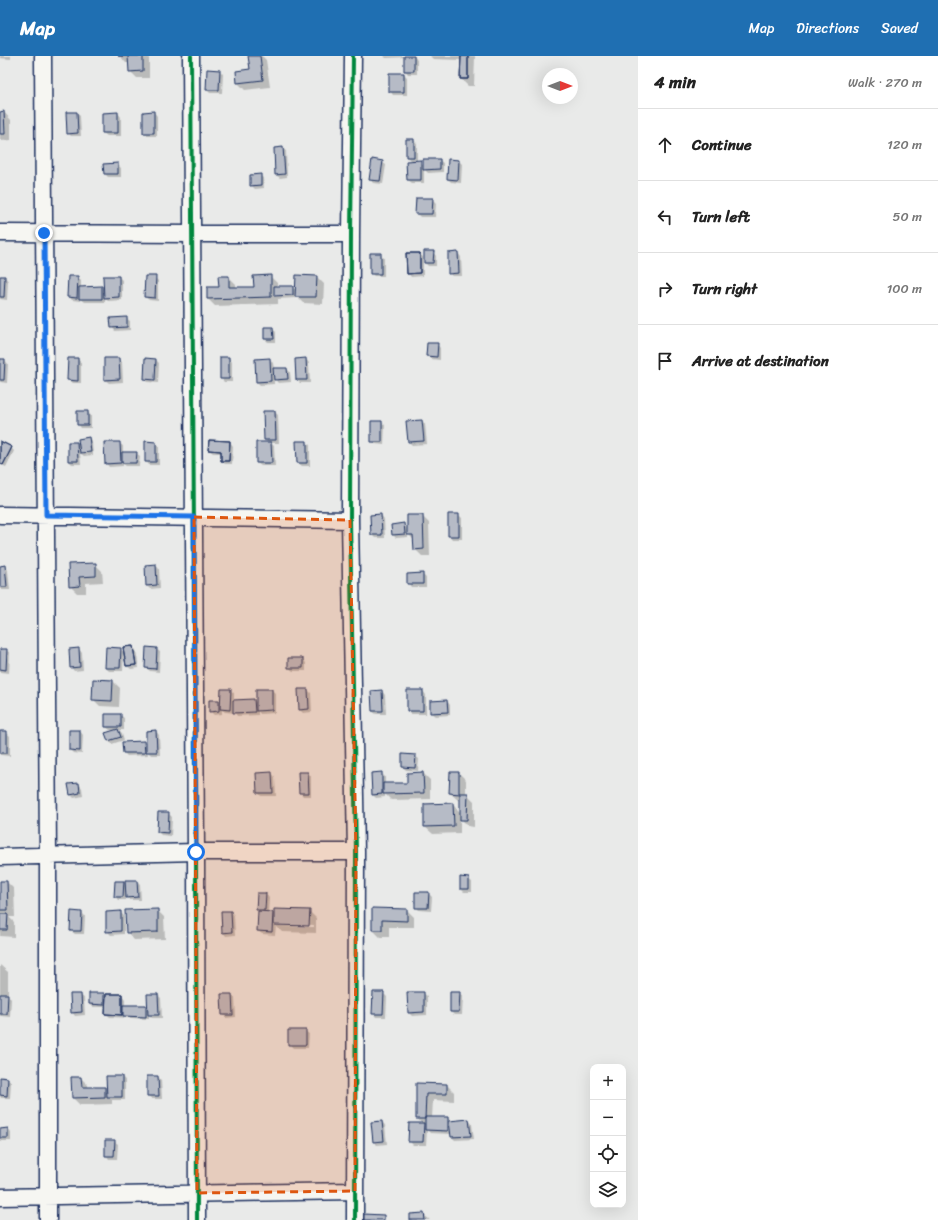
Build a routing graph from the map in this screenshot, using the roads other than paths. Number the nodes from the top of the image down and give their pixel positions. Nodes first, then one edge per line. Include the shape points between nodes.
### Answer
1 (43, 56) edge
2 (191, 56) edge
3 (353, 56) edge
4 (0, 233) edge
5 (44, 233) junction
6 (193, 234) junction
7 (350, 234) junction
8 (0, 514) edge
9 (46, 515) junction
10 (194, 517) junction
11 (350, 520) junction
12 (196, 852) junction
13 (356, 852) junction
14 (48, 856) junction
15 (0, 858) edge
16 (355, 1191) junction
17 (197, 1193) junction
18 (48, 1196) junction
19 (0, 1197) edge
20 (48, 1220) edge
21 (197, 1220) edge
22 (355, 1220) edge

1 - 5 street
2 - 6 street
3 - 7 street
4 - 5 street
5 - 6 street
5 - 9 street
6 - 7 street
6 - 10 street
7 - 11 street
8 - 9 street
9 - 10 street
9 - 14 street
10 - 11 street
10 - 12 street
11 - 13 street
12 - 13 street
12 - 14 street
12 - 17 street
13 - 16 street
14 - 15 street
14 - 18 street
16 - 17 street
16 - 22 street
17 - 18 street
17 - 21 street
18 - 19 street
18 - 20 street

